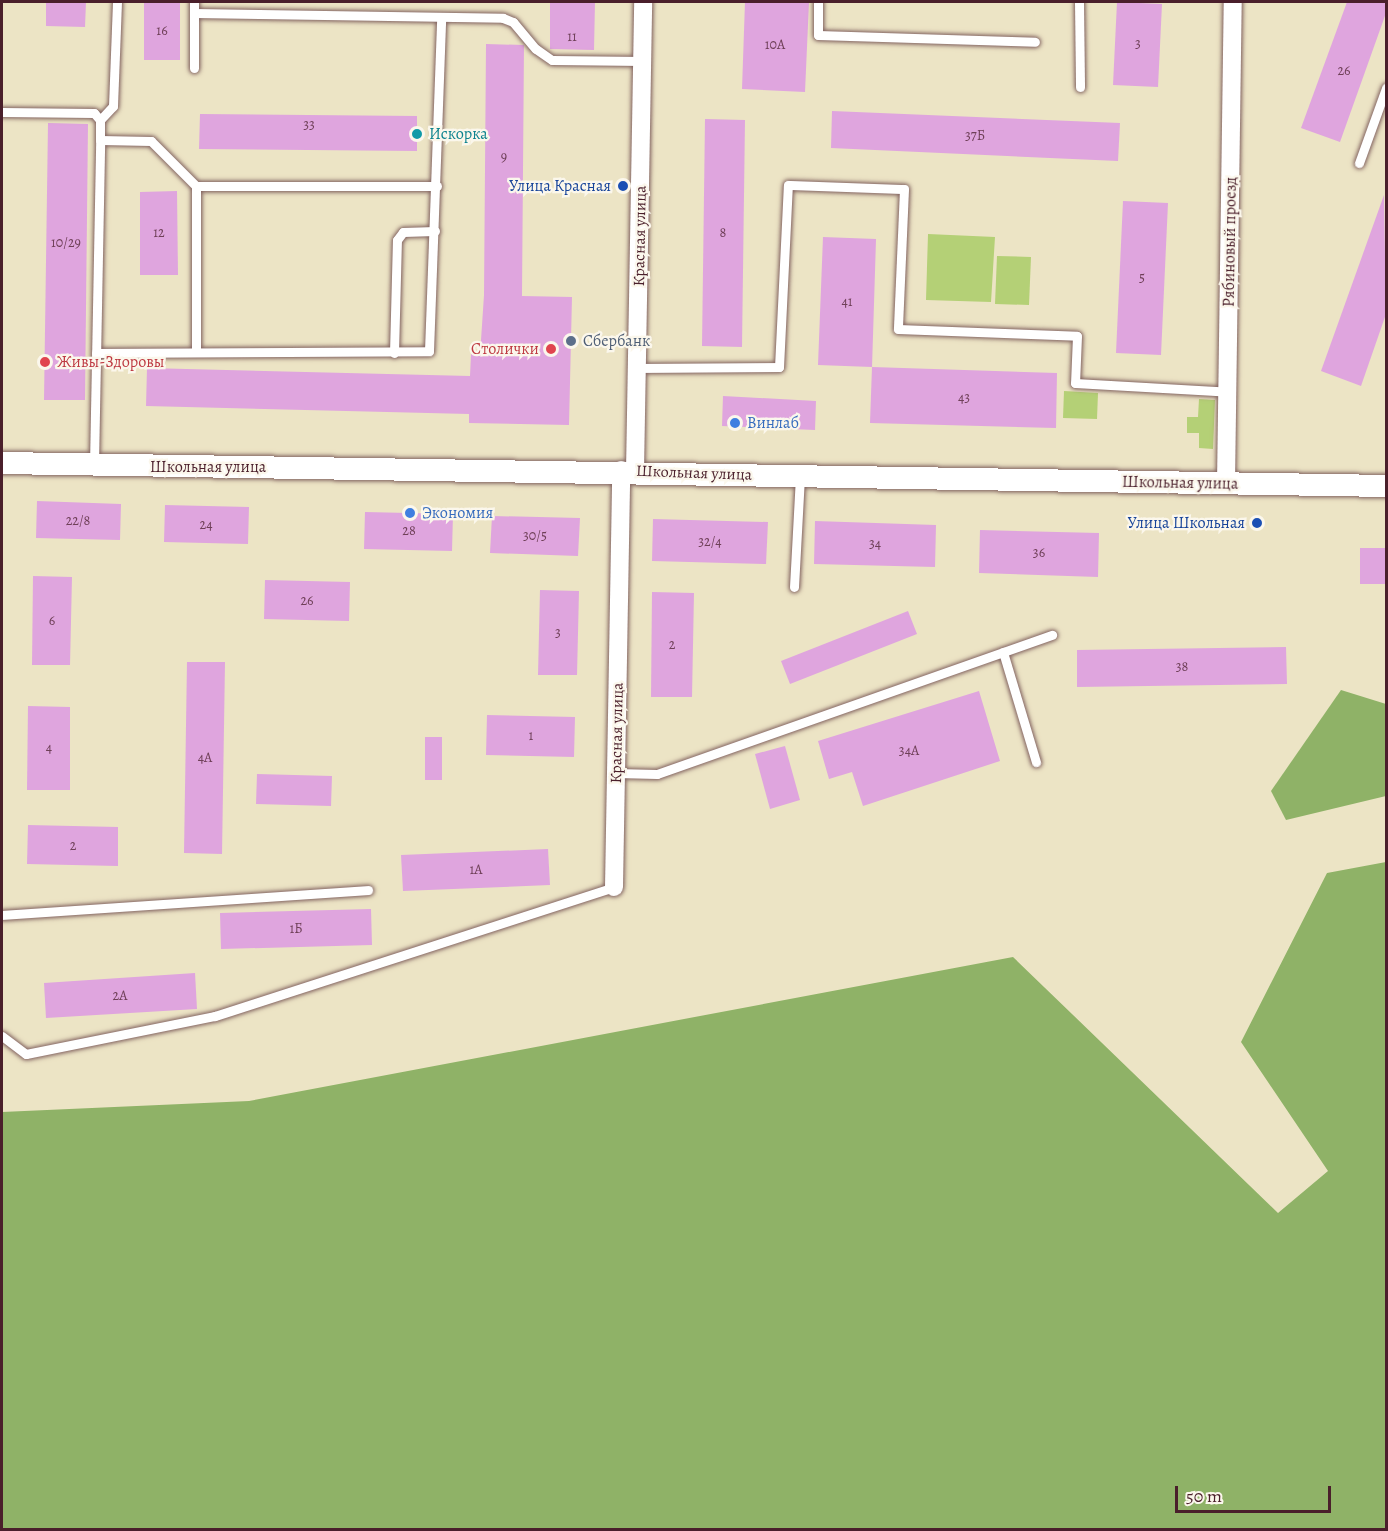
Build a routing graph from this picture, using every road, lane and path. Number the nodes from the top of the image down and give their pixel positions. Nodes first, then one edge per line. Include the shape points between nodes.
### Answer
1 (117, 2) edge
2 (194, 2) edge
3 (643, 2) edge
4 (818, 2) edge
5 (1079, 2) edge
6 (1233, 2) edge
7 (194, 13) junction
8 (441, 17) junction
9 (1035, 42) dead end
10 (643, 61) junction
11 (194, 68) dead end
12 (1080, 87) dead end
13 (1386, 88) edge
14 (2, 112) edge
15 (100, 120) junction
16 (100, 140) junction
17 (1359, 163) dead end
18 (196, 186) junction
19 (437, 186) junction
20 (435, 231) junction
21 (196, 351) junction
22 (394, 352) junction
23 (96, 353) junction
24 (639, 368) junction
25 (1229, 392) junction
26 (2, 462) edge
27 (94, 466) junction
28 (628, 470) junction
29 (800, 476) junction
30 (1226, 483) junction
31 (1386, 486) edge
32 (794, 587) dead end
33 (1052, 635) dead end
34 (1003, 652) junction
35 (1036, 762) dead end
36 (616, 773) junction
37 (614, 887) joint
38 (368, 890) dead end
39 (2, 915) edge
40 (2, 1036) edge

1 - 15 lane via 113,106
2 - 7 lane
3 - 10 street, Красная улица
4 - 9 lane via 818,34
5 - 12 lane
6 - 25 street, Рябиновый проезд
7 - 8 lane
7 - 11 lane
8 - 10 lane via 513,22 536,49 552,60
8 - 19 lane
10 - 24 street, Красная улица
13 - 17 lane
14 - 15 lane via 94,113
15 - 16 lane
16 - 18 lane via 151,141
16 - 23 lane
18 - 19 lane
18 - 21 lane
19 - 20 lane
20 - 22 lane via 403,232 398,240
20 - 22 lane via 429,351
21 - 22 lane
21 - 23 lane
23 - 27 lane
24 - 25 lane via 779,367 788,185 904,189 898,329 1077,336 1075,383
24 - 28 street, Красная улица
25 - 30 street, Рябиновый проезд
26 - 27 street, Школьная улица
27 - 28 street, Школьная улица
28 - 29 street, Школьная улица
28 - 36 street, Красная улица
29 - 30 street, Школьная улица
29 - 32 lane
30 - 31 street, Школьная улица
33 - 34 lane
34 - 35 lane
34 - 36 lane via 657,774
36 - 37 street, Красная улица
37 - 40 lane via 215,1016 26,1054
38 - 39 lane

